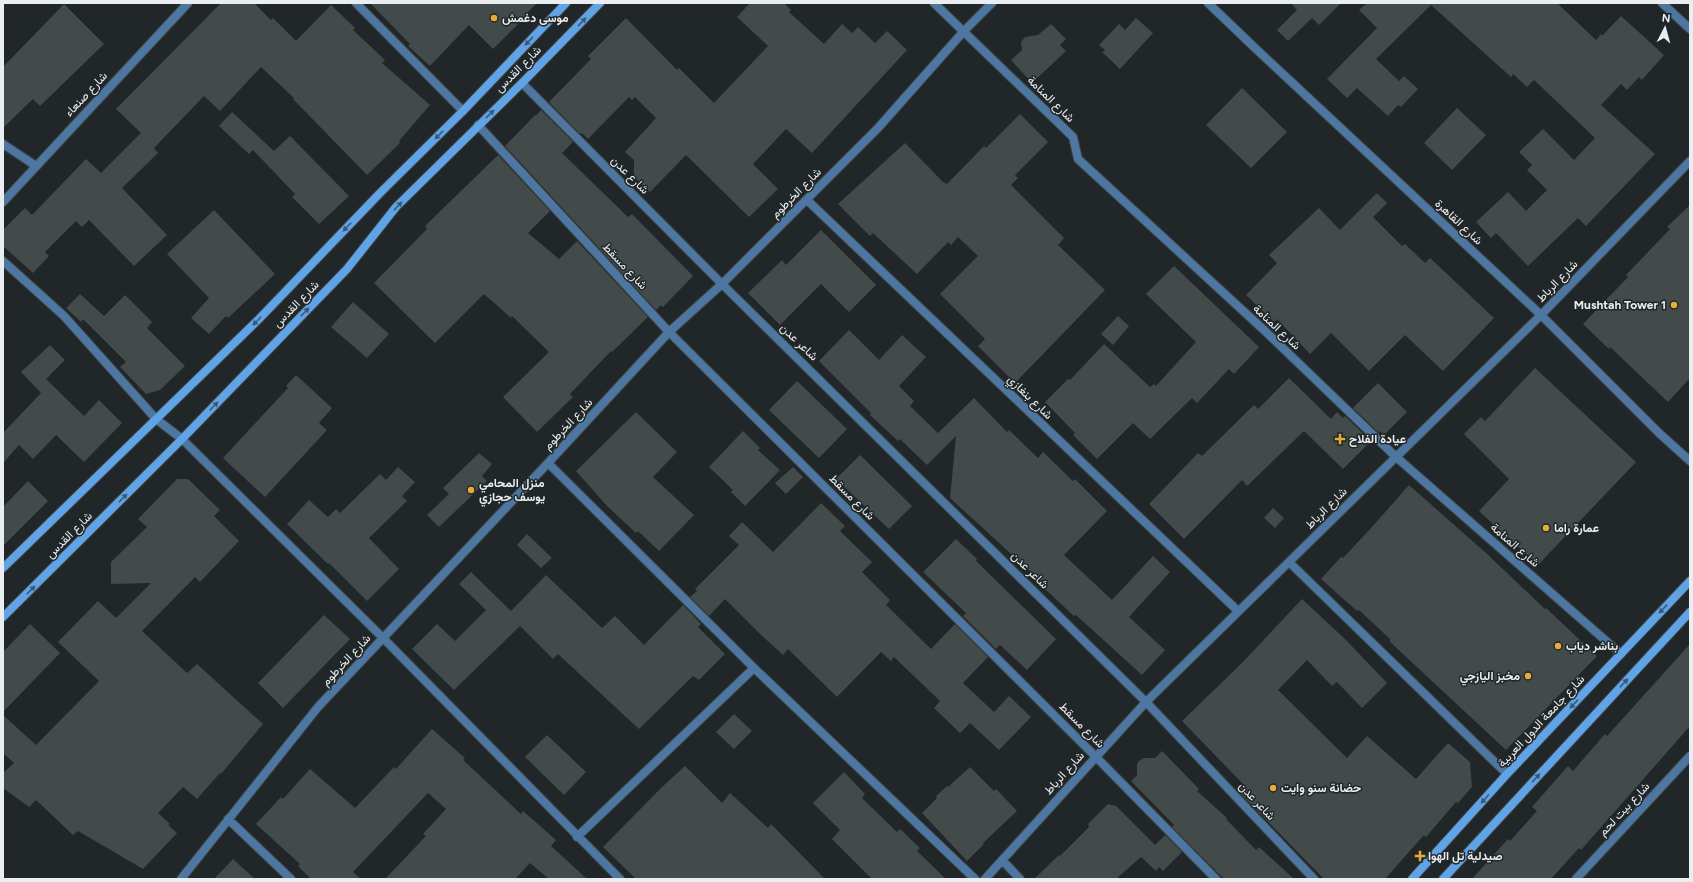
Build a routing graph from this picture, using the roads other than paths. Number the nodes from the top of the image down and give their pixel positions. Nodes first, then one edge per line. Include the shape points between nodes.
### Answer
1 (188, 3) edge
2 (356, 3) edge
3 (566, 3) edge
4 (600, 3) edge
5 (934, 3) edge
6 (992, 3) edge
7 (1208, 3) edge
8 (1662, 3) edge
9 (1690, 29) edge
10 (964, 31) junction
11 (522, 83) junction
12 (463, 111) junction
13 (478, 125) junction
14 (3, 144) edge
15 (1690, 161) edge
16 (36, 166) junction
17 (807, 200) junction
18 (3, 202) edge
19 (3, 261) edge
20 (722, 284) junction
21 (1541, 315) junction
22 (669, 332) junction
23 (156, 419) junction
24 (182, 439) junction
25 (1395, 456) junction
26 (1690, 461) edge
27 (548, 464) junction
28 (1288, 562) junction
29 (3, 568) edge
30 (1690, 581) edge
31 (1238, 611) junction
32 (1690, 612) edge
33 (3, 617) edge
34 (383, 638) junction
35 (1622, 654) junction
36 (754, 668) junction
37 (1146, 702) junction
38 (1096, 756) junction
39 (1690, 756) edge
40 (1507, 774) junction
41 (228, 819) junction
42 (577, 837) junction
43 (1002, 860) junction
44 (181, 879) edge
45 (291, 879) edge
46 (620, 879) edge
47 (975, 879) edge
48 (985, 879) edge
49 (1020, 879) edge
50 (1216, 879) edge
51 (1314, 879) edge
52 (1412, 879) edge
53 (1443, 879) edge
54 (1576, 879) edge

1 - 16 street, شارع صنعاء
2 - 12 street
3 -> 12 main road, شارع القدس
11 -> 4 main road, شارع القدس
5 - 10 street, شارع المنامة
6 - 10 street, شارع الخرطوم
7 - 21 street, شارع القاهرة
8 - 9 street
10 - 17 street, شارع الخرطوم via 878,128
10 - 25 street, شارع المنامة via 1073,136 1078,159 1265,331
13 -> 11 main road, شارع القدس
11 - 20 street, شارع عدن
12 -> 23 main road, شارع القدس via 259,319
13 - 22 street, شارع مسقط
24 -> 13 main road, شارع القدس via 347,269 396,208
14 - 16 street
15 - 21 street, شارع الرباط
16 - 18 street, شارع صنعاء
17 - 20 street, شارع الخرطوم
17 - 31 street, شارع بنغازي
19 - 23 street via 64,316
20 - 22 street, شارع الخرطوم
20 - 37 street, شاعر عدن
21 - 25 street, شارع الرباط
21 - 26 street, شارع القاهرة
22 - 27 street, شارع الخرطوم
22 - 38 street, شارع مسقط
23 - 24 street
23 - 29 main road, شارع القدس
33 -> 24 main road, شارع القدس
24 - 34 street
25 - 28 street, شارع الرباط
25 - 35 street, شارع المنامة
27 - 34 street, شارع الخرطوم
27 - 36 street
28 - 31 street, شارع الرباط
28 - 40 street
30 -> 35 main road, شارع جامعة الدول العربية
31 - 37 street, شارع الرباط
53 -> 32 main road
34 - 41 street, شارع الخرطوم via 318,707
34 - 42 street
35 -> 40 main road, شارع جامعة الدول العربية
36 - 42 street
36 - 47 street
37 - 38 street, شارع الرباط
37 - 51 street, شاعر عدن
38 - 43 street, شارع الرباط
38 - 50 street, شارع مسقط
39 - 54 street, شارع بيت لحم
40 -> 52 main road, شارع جامعة الدول العربية
41 - 44 street, شارع الخرطوم
41 - 45 street
42 - 46 street
43 - 48 street, شارع الرباط
43 - 49 street

